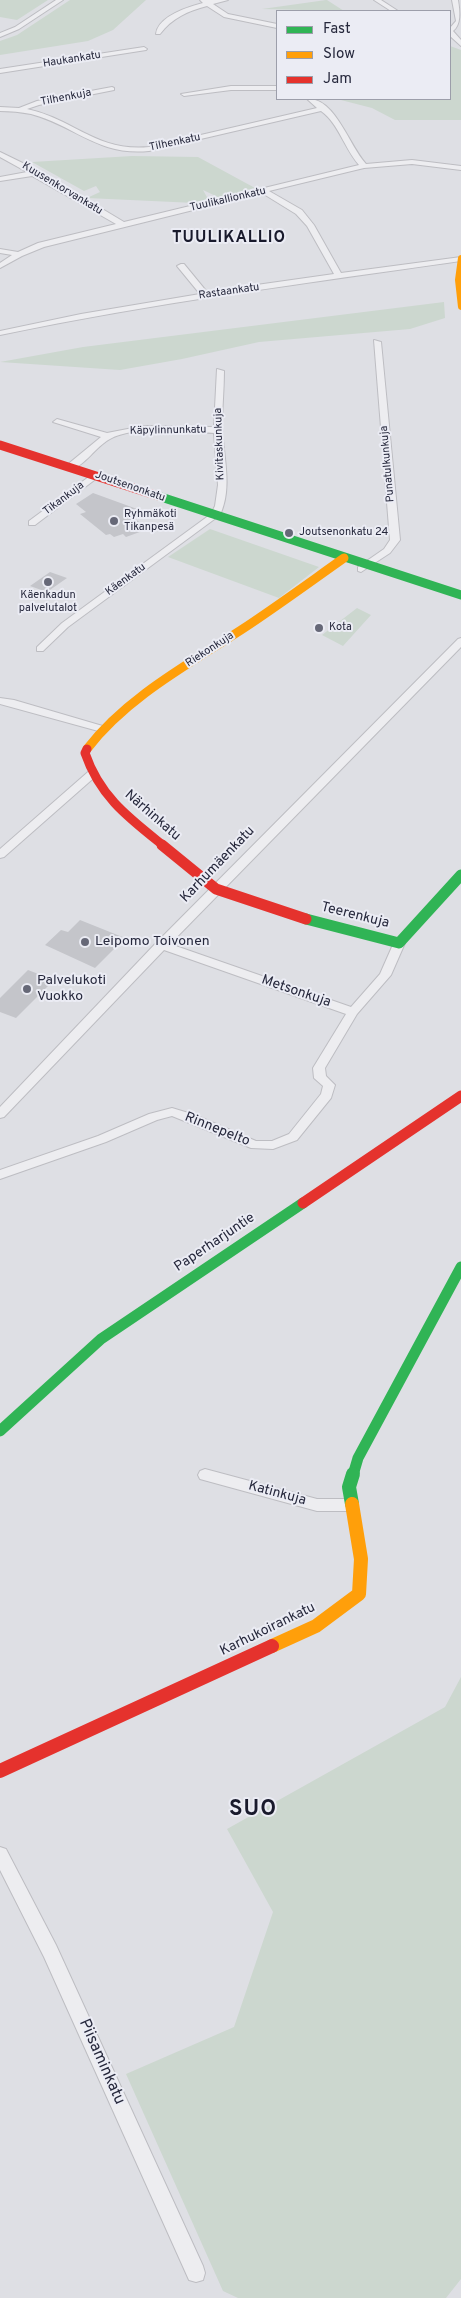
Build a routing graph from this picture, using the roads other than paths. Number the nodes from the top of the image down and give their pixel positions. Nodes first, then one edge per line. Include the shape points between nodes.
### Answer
1 (60, 0) edge
2 (225, 0) edge
3 (378, 0) edge
4 (455, 0) edge
5 (206, 1) edge
6 (393, 10) edge
7 (276, 26) edge
8 (451, 30) edge
9 (451, 32) edge
10 (158, 33) dead end
11 (0, 35) edge
12 (461, 44) edge
13 (144, 49) dead end
14 (0, 71) edge
15 (276, 88) edge
16 (112, 89) dead end
17 (184, 94) dead end
18 (312, 100) edge
19 (325, 108) junction
20 (0, 109) edge
21 (22, 110) junction
22 (0, 154) edge
23 (364, 166) junction
24 (461, 168) edge
25 (36, 173) junction
26 (0, 180) edge
27 (264, 192) junction
28 (122, 225) junction
29 (0, 250) edge
30 (19, 254) junction
31 (461, 259) edge
32 (0, 266) edge
33 (181, 266) dead end
34 (339, 276) junction
35 (205, 295) junction
36 (460, 295) edge
37 (461, 307) edge
38 (0, 333) edge
39 (378, 342) dead end
40 (220, 372) dead end
41 (57, 422) dead end
42 (218, 430) junction
43 (107, 436) junction
44 (0, 445) edge
45 (70, 467) junction
46 (96, 475) junction
47 (215, 515) junction
48 (32, 523) dead end
49 (344, 558) junction
50 (363, 566) junction
51 (461, 595) edge
52 (461, 606) edge
53 (461, 641) edge
54 (40, 649) dead end
55 (0, 702) edge
56 (102, 730) junction
57 (85, 753) joint
58 (92, 774) junction
59 (0, 855) edge
60 (461, 875) edge
61 (216, 889) junction
62 (399, 943) junction
63 (161, 946) junction
64 (353, 1012) junction
65 (461, 1096) edge
66 (0, 1114) edge
67 (0, 1175) edge
68 (461, 1267) edge
69 (0, 1431) edge
70 (205, 1475) dead end
71 (351, 1505) junction
72 (0, 1771) edge
73 (0, 1854) edge
74 (196, 2273) dead end

1 - 11 street via 17,28
2 - 5 street
3 - 6 street
4 - 8 street via 459,21
5 - 7 street via 226,16
5 - 10 street via 188,9
9 - 12 street
13 - 14 street, Haukankatu
15 - 17 street via 231,88
16 - 21 street, Tilhenkuja via 37,103
18 - 19 street
19 - 21 street, Tilhenkatu via 150,149 131,150 114,148 46,117
19 - 23 street
20 - 21 street, Tilhenkatu
22 - 25 street, Kuusenkorvankatu
23 - 24 street, Tuulikallionkatu via 412,162
23 - 27 street, Tuulikallionkatu
25 - 26 street
25 - 28 street, Kuusenkorvankatu
27 - 28 street, Tuulikallionkatu
27 - 34 street via 299,212
28 - 30 street, Tuulikallionkatu via 41,245
29 - 30 street
30 - 32 street, Tuulikallionkatu
31 - 34 street, Rastaankatu
31 - 36 street
33 - 35 street
34 - 35 street, Rastaankatu
35 - 38 street, Rastaankatu
36 - 37 street
39 - 50 street, Punatulkunkuja via 394,540 387,551
40 - 42 street, Kivitaskunkuja
41 - 43 street
42 - 43 street, Käpylinnunkatu via 144,429
42 - 47 street, Kivitaskunkuja via 222,481
43 - 45 street, Käpylinnunkatu
44 - 45 street, Joutsenonkatu
45 - 46 street, Joutsenonkatu
46 - 47 street, Joutsenonkatu
46 - 48 street, Tikankuja
47 - 49 street, Joutsenonkatu
47 - 54 street, Käenkatu via 65,625
49 - 50 street, Joutsenonkatu
49 - 56 street, Riekonkuja via 155,686
50 - 51 street, Joutsenonkatu
50 - 52 street, Joutsenonkatu
53 - 61 street, Karhumäenkatu
55 - 56 street via 10,702
56 - 57 street, Riekonkuja
57 - 58 street, Närhinkatu
58 - 59 street
58 - 61 street, Närhinkatu via 116,807
60 - 62 street, Teerenkuja
61 - 62 street, Teerenkuja via 326,926
61 - 63 street, Karhumäenkatu
62 - 64 street via 385,975
63 - 64 street, Metsonkuja
63 - 66 street, Karhumäenkatu
64 - 67 street, Rinnepelto via 319,1068 320,1078 329,1085 327,1095 293,1137 273,1145 255,1145 172,1112
65 - 69 street, Paperharjuntie via 101,1339
68 - 71 street, Karhukoirankatu via 358,1458 350,1487
70 - 71 street, Katinkuja via 317,1505
71 - 72 street, Karhukoirankatu via 362,1559 359,1594 316,1626
73 - 74 street, Piisaminkatu via 50,1951

